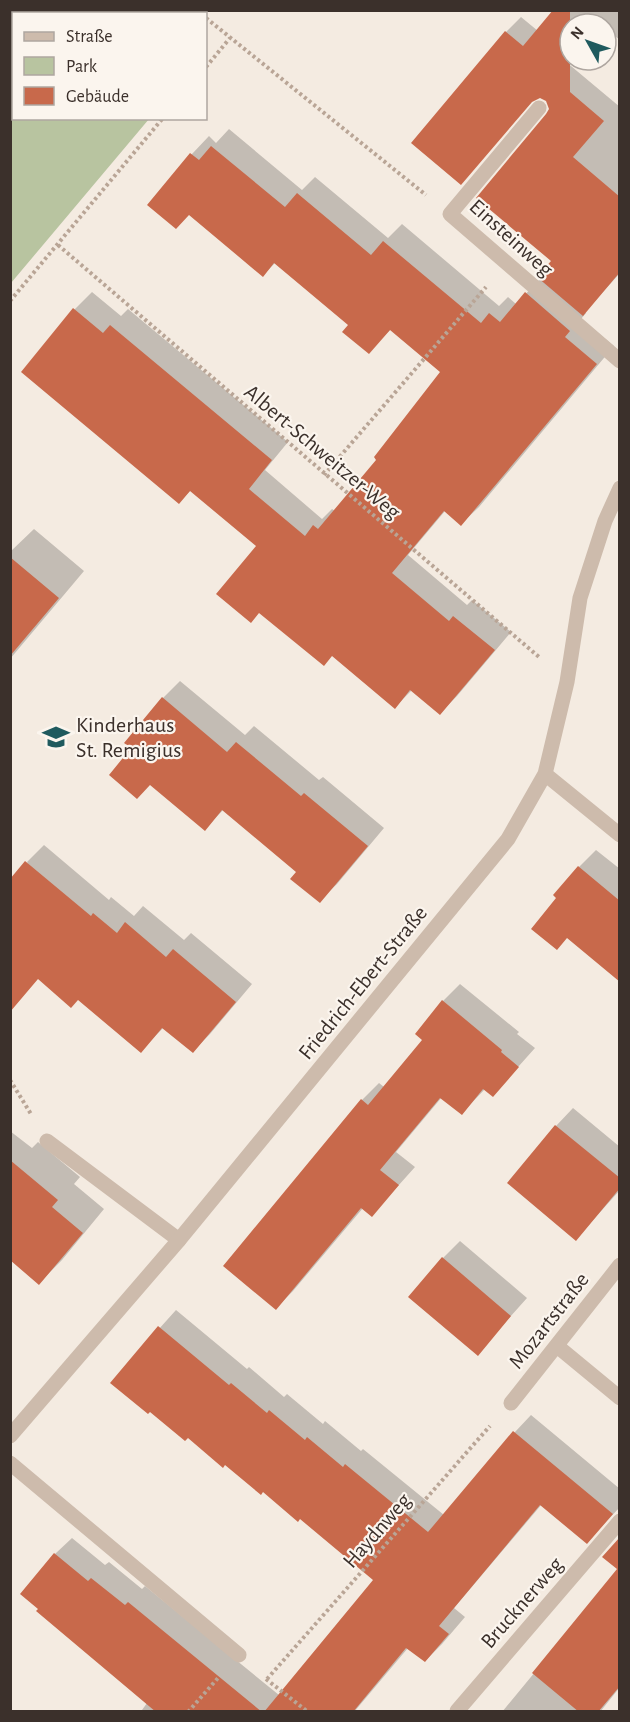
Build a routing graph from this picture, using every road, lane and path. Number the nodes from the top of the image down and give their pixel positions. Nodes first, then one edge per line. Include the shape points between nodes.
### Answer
1 (207, 19) edge
2 (230, 38) junction
3 (207, 66) edge
4 (539, 108) dead end
5 (161, 120) edge
6 (450, 214) junction
7 (58, 245) junction
8 (507, 262) junction
9 (10, 301) edge
10 (620, 361) edge
11 (324, 475) junction
12 (620, 488) edge
13 (567, 682) junction
14 (545, 774) junction
15 (620, 835) edge
16 (10, 1080) edge
17 (47, 1141) joint
18 (179, 1240) junction
19 (620, 1265) edge
20 (557, 1346) junction
21 (620, 1398) edge
22 (511, 1403) joint
23 (10, 1436) edge
24 (10, 1463) edge
25 (620, 1521) edge
26 (238, 1655) joint
27 (457, 1711) edge
28 (188, 1712) edge
29 (308, 1712) edge

1 - 2 path
2 - 3 path
2 - 6 path
4 - 6 street, Einsteinweg
5 - 7 path
6 - 8 street, Einsteinweg
7 - 9 path
7 - 11 path, Albert-Schweitzer-Weg
8 - 10 street, Einsteinweg
8 - 11 path
11 - 13 path, Albert-Schweitzer-Weg
12 - 13 street, Friedrich-Ebert-Straße via 580,598
13 - 14 street, Friedrich-Ebert-Straße
14 - 15 street
14 - 18 street, Friedrich-Ebert-Straße via 508,839
16 - 17 path
17 - 18 street
18 - 23 street, Friedrich-Ebert-Straße
19 - 20 street, Mozartstraße
20 - 21 street
20 - 22 street, Mozartstraße
22 - 29 path, Haydnweg via 267,1679
24 - 26 street
25 - 27 street, Brucknerweg
26 - 28 path

